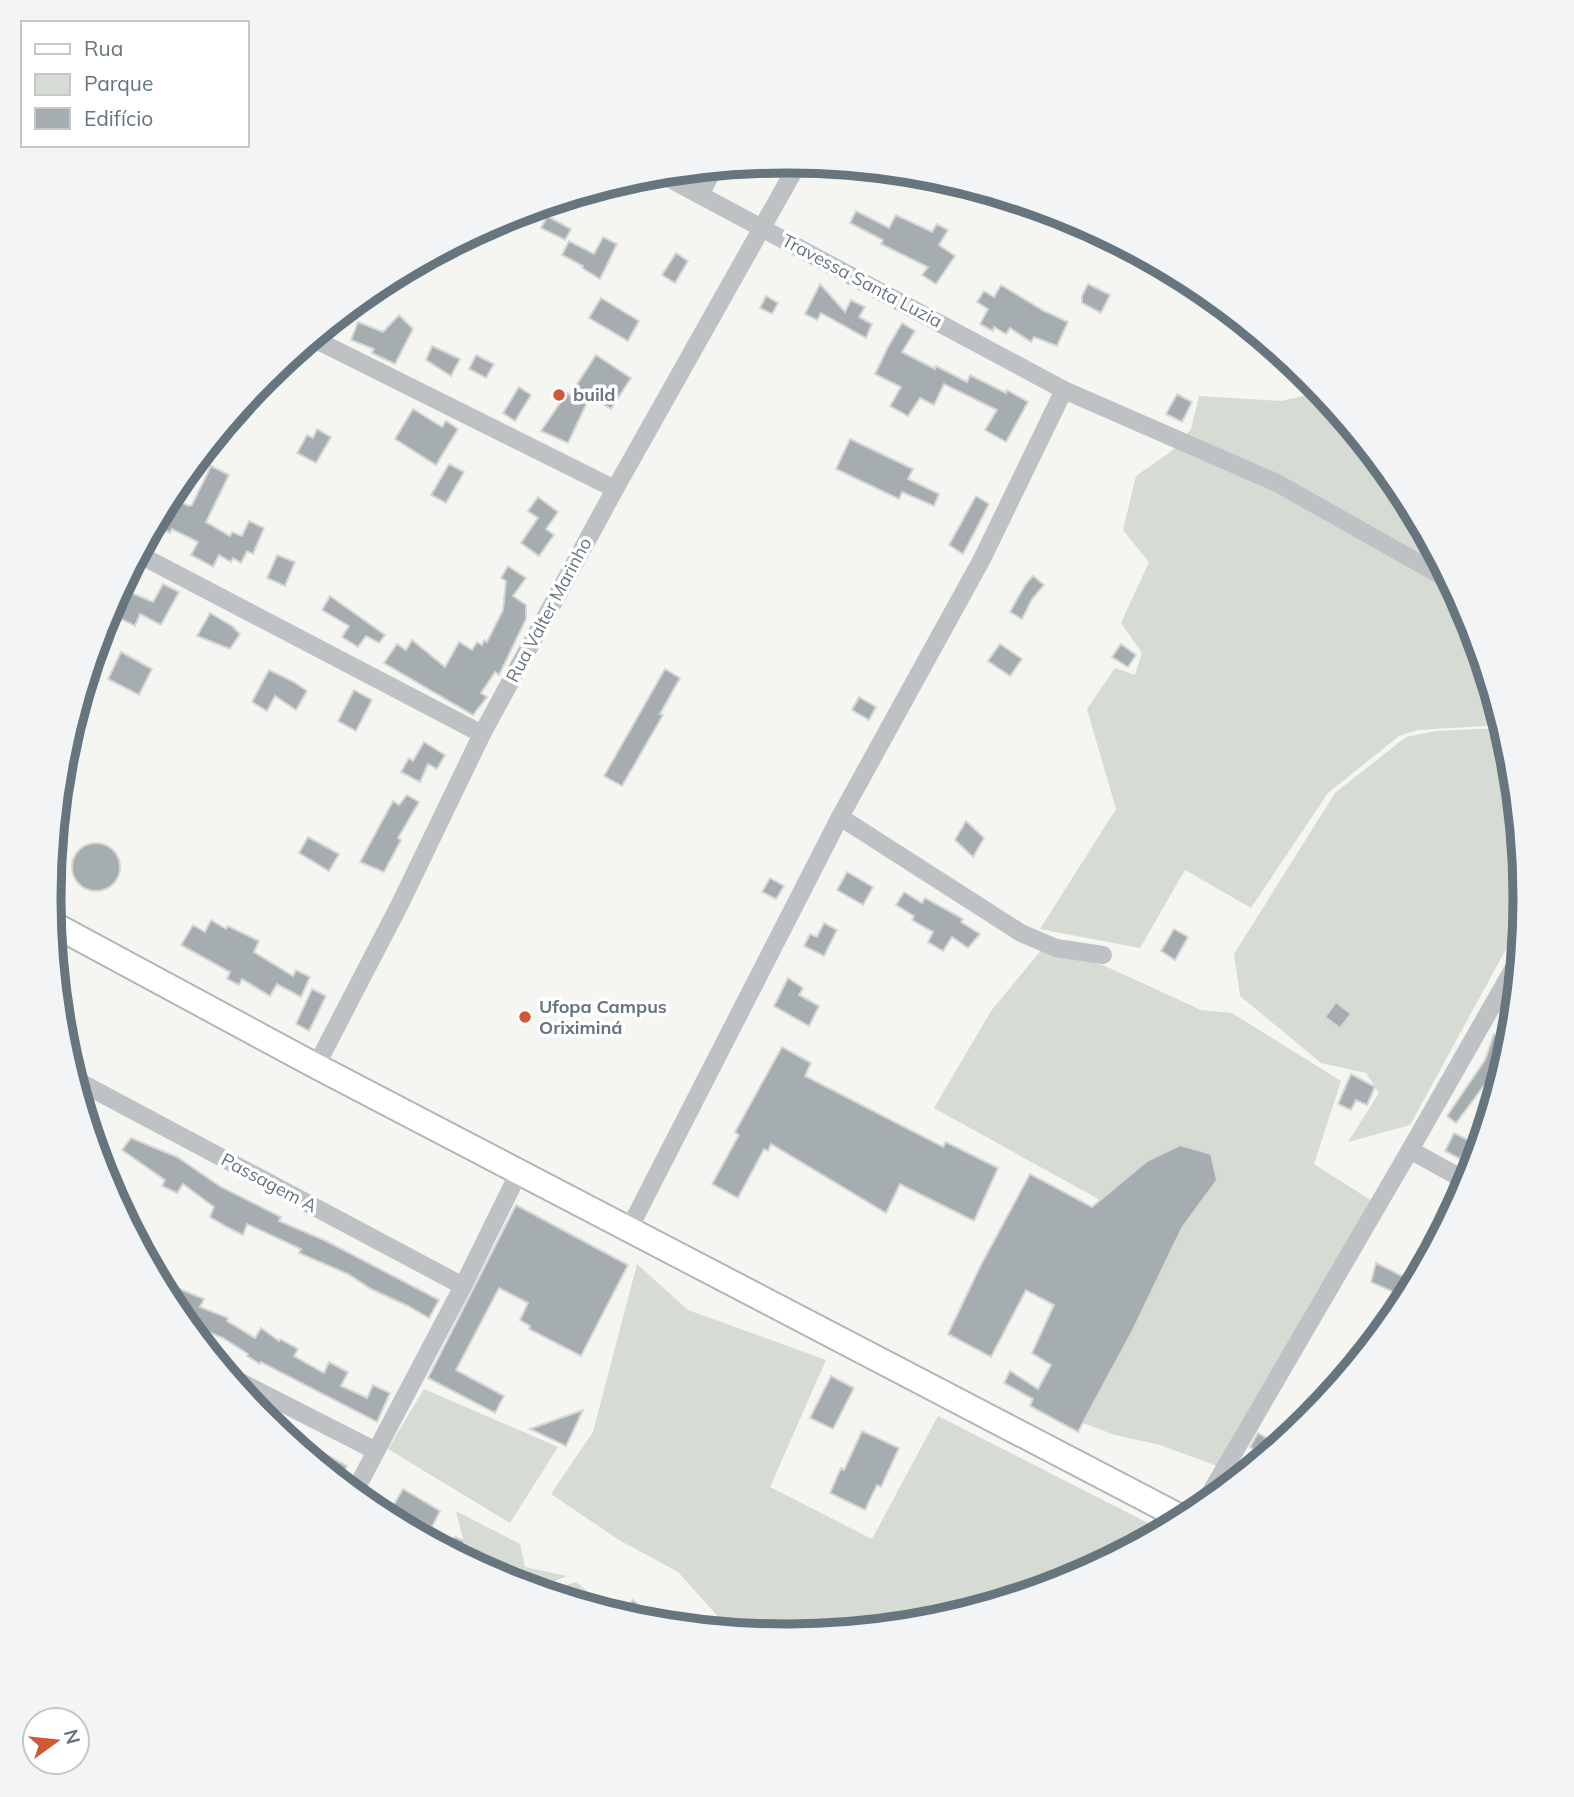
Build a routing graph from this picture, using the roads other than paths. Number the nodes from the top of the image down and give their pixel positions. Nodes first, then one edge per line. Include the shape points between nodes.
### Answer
1 (793, 173) edge
2 (709, 177) edge
3 (675, 182) edge
4 (700, 195) junction
5 (762, 228) junction
6 (321, 342) edge
7 (1064, 390) junction
8 (615, 489) junction
9 (146, 558) edge
10 (1435, 572) edge
11 (482, 734) junction
12 (840, 817) junction
13 (62, 929) edge
14 (1103, 955) dead end
15 (1508, 978) edge
16 (316, 1066) junction
17 (86, 1085) edge
18 (1410, 1150) junction
19 (519, 1172) junction
20 (1458, 1176) edge
21 (629, 1229) junction
22 (463, 1286) junction
23 (250, 1387) edge
24 (376, 1451) junction
25 (359, 1484) edge
26 (1214, 1485) edge
27 (1165, 1517) edge

1 - 5 street, Rua Valter Marinho
2 - 4 street
3 - 4 street, Travessa Santa Luzia
4 - 5 street, Travessa Santa Luzia
5 - 7 street, Travessa Santa Luzia
5 - 8 street, Rua Valter Marinho
6 - 8 street
7 - 10 street, Travessa Santa Luzia via 1277,483
7 - 12 street via 982,559
8 - 11 street, Rua Valter Marinho
9 - 11 street
11 - 16 street, Rua Valter Marinho
12 - 14 street via 1021,933 1056,948
12 - 21 street
13 - 16 main road
15 - 18 street
16 - 19 main road
17 - 22 street, Passagem A
18 - 20 street
18 - 26 street
19 - 21 main road
19 - 22 street
21 - 27 main road
22 - 24 street
23 - 24 street
24 - 25 street

